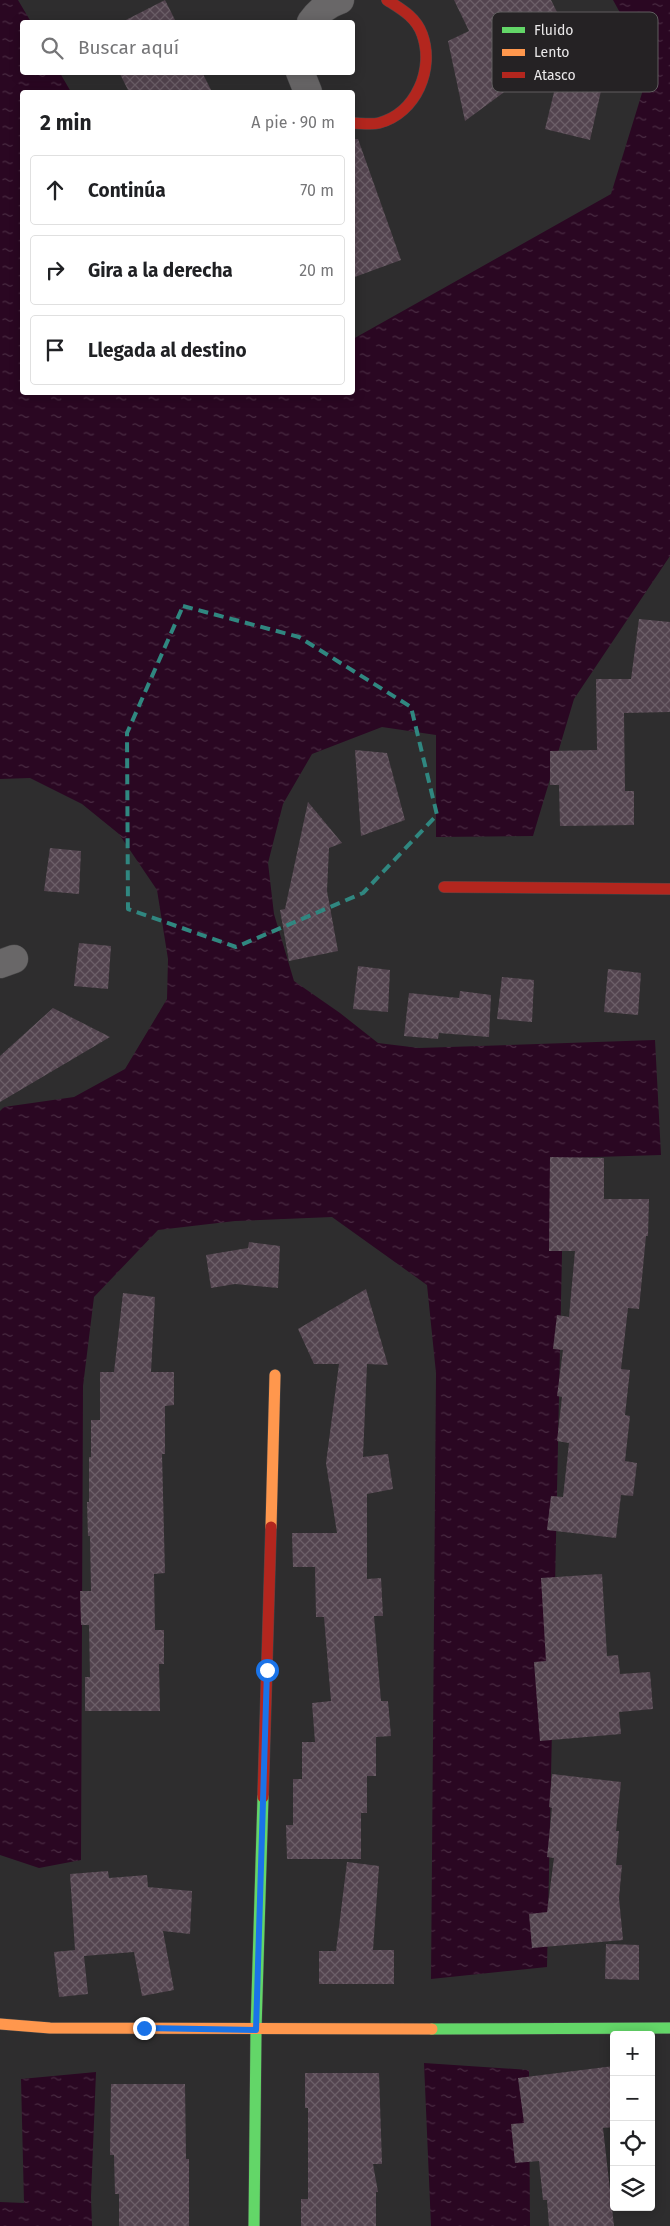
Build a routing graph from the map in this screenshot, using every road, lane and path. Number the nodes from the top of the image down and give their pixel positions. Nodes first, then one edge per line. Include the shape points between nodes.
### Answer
1 (340, 0) edge
2 (387, 0) edge
3 (312, 12) edge
4 (301, 75) edge
5 (307, 90) edge
6 (355, 123) edge
7 (444, 888) dead end
8 (670, 889) edge
9 (274, 1375) dead end
10 (0, 2024) edge
11 (670, 2028) edge
12 (256, 2030) junction
13 (254, 2226) edge

1 - 3 street
2 - 6 street via 412,17 423,35 427,56 425,78 416,96 401,112 382,121
4 - 5 street
7 - 8 street
9 - 12 street
10 - 12 street via 50,2028
11 - 12 street
12 - 13 street

